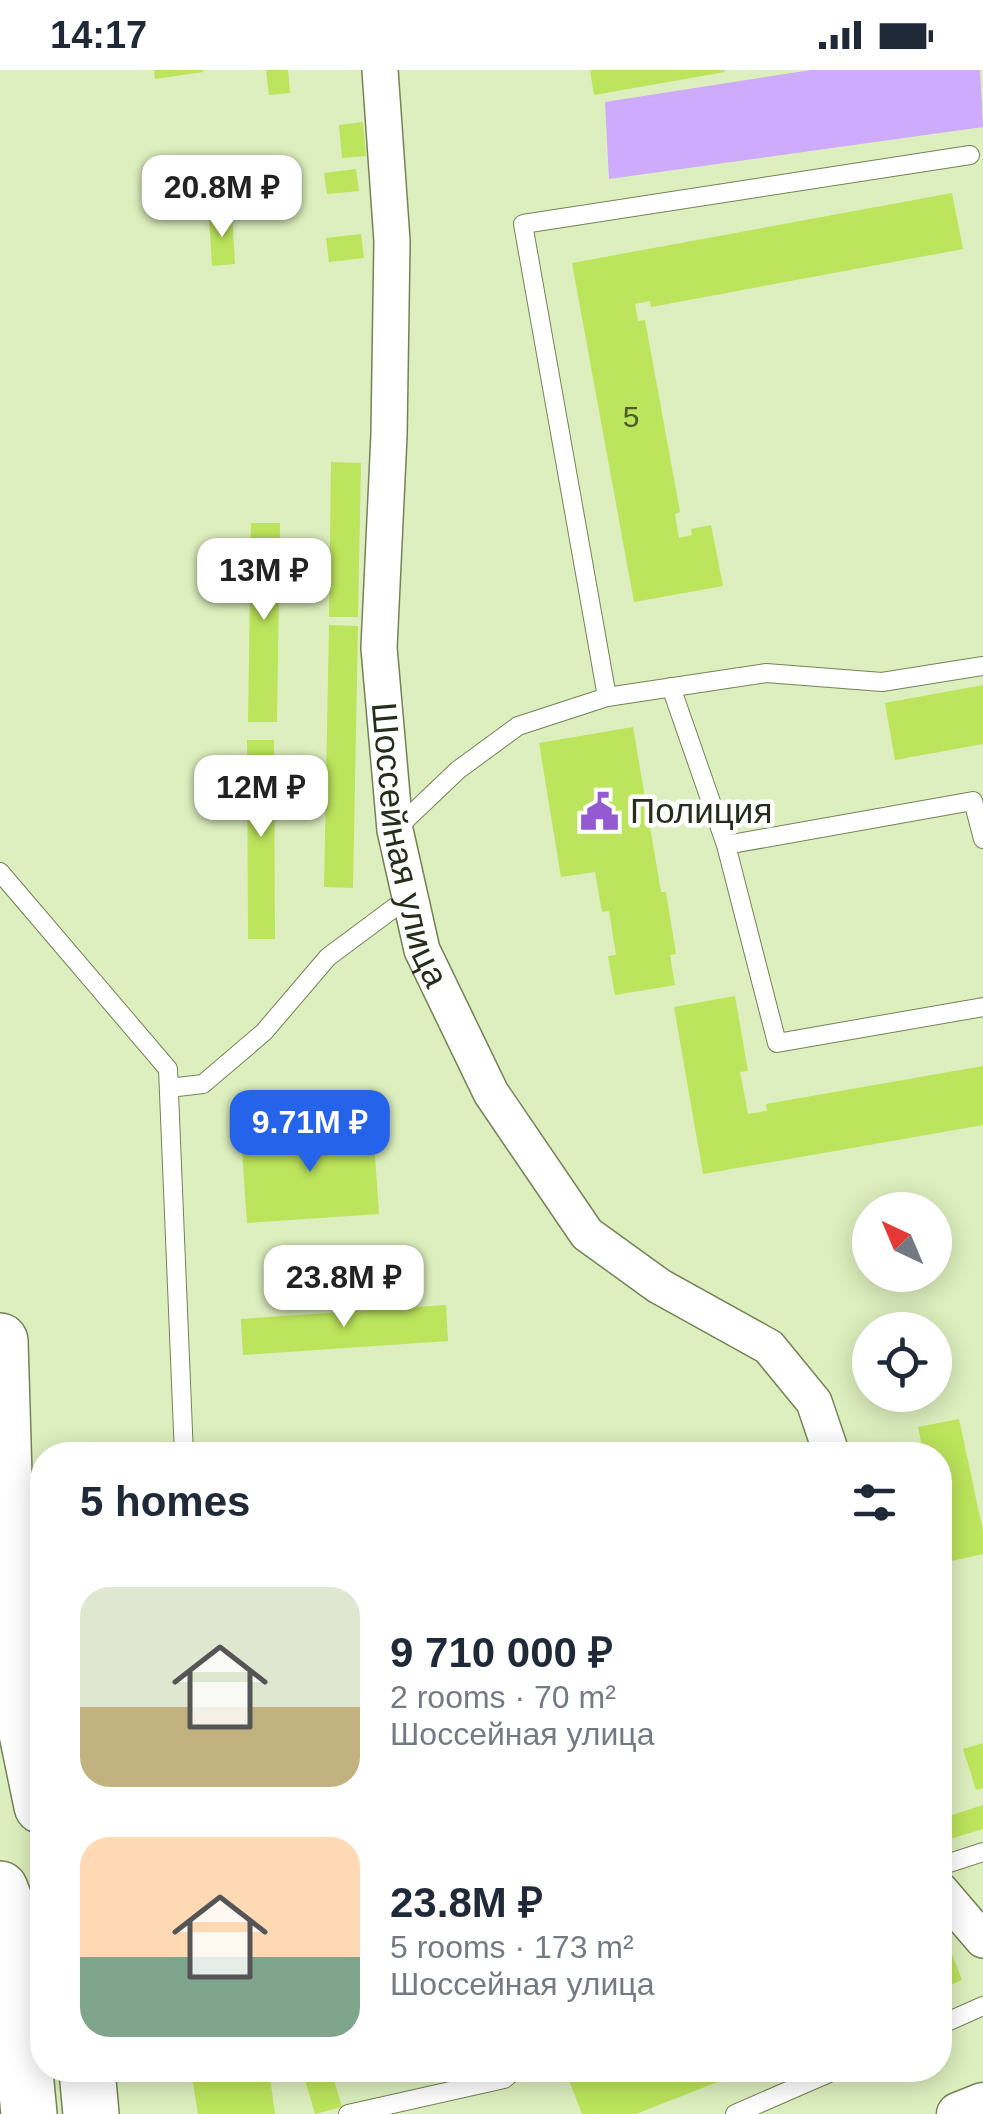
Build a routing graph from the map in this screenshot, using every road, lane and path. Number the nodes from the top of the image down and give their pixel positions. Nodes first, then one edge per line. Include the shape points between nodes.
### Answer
1 (380, 70) edge
2 (970, 155) dead end
3 (983, 666) edge
4 (671, 687) junction
5 (607, 696) junction
6 (396, 830) junction
7 (983, 839) edge
8 (726, 845) junction
9 (0, 872) edge
10 (410, 896) junction
11 (983, 1007) edge
12 (168, 1088) junction
13 (0, 1342) edge
14 (183, 1442) edge
15 (828, 1442) edge
16 (30, 1742) edge
17 (983, 1852) edge
18 (952, 1862) edge
19 (0, 1889) edge
20 (952, 1904) edge
21 (983, 1940) edge
22 (983, 2006) edge
23 (952, 2020) edge
24 (88, 2082) edge
25 (495, 2082) edge
26 (808, 2082) edge
27 (983, 2104) edge
28 (29, 2114) edge
29 (91, 2114) edge
30 (348, 2114) edge
31 (734, 2114) edge
32 (958, 2114) edge

1 - 6 street, Шоссейная улица via 392,241 379,648
2 - 5 lane via 523,224
3 - 4 lane via 882,682 766,673
4 - 5 lane
4 - 8 lane
5 - 6 lane via 518,726 458,770
6 - 10 street, Шоссейная улица
7 - 8 lane via 973,801
8 - 11 lane via 777,1043
9 - 12 lane via 168,1069
10 - 12 lane via 328,957 264,1032 203,1084
10 - 15 street, Шоссейная улица via 422,950 490,1093 587,1234 659,1286 770,1347 814,1402
12 - 14 lane
13 - 16 highway via 9,1646
17 - 18 lane
19 - 28 highway via 10,1915
20 - 21 street
22 - 23 lane
24 - 29 highway
25 - 30 lane
26 - 31 lane
27 - 32 street

